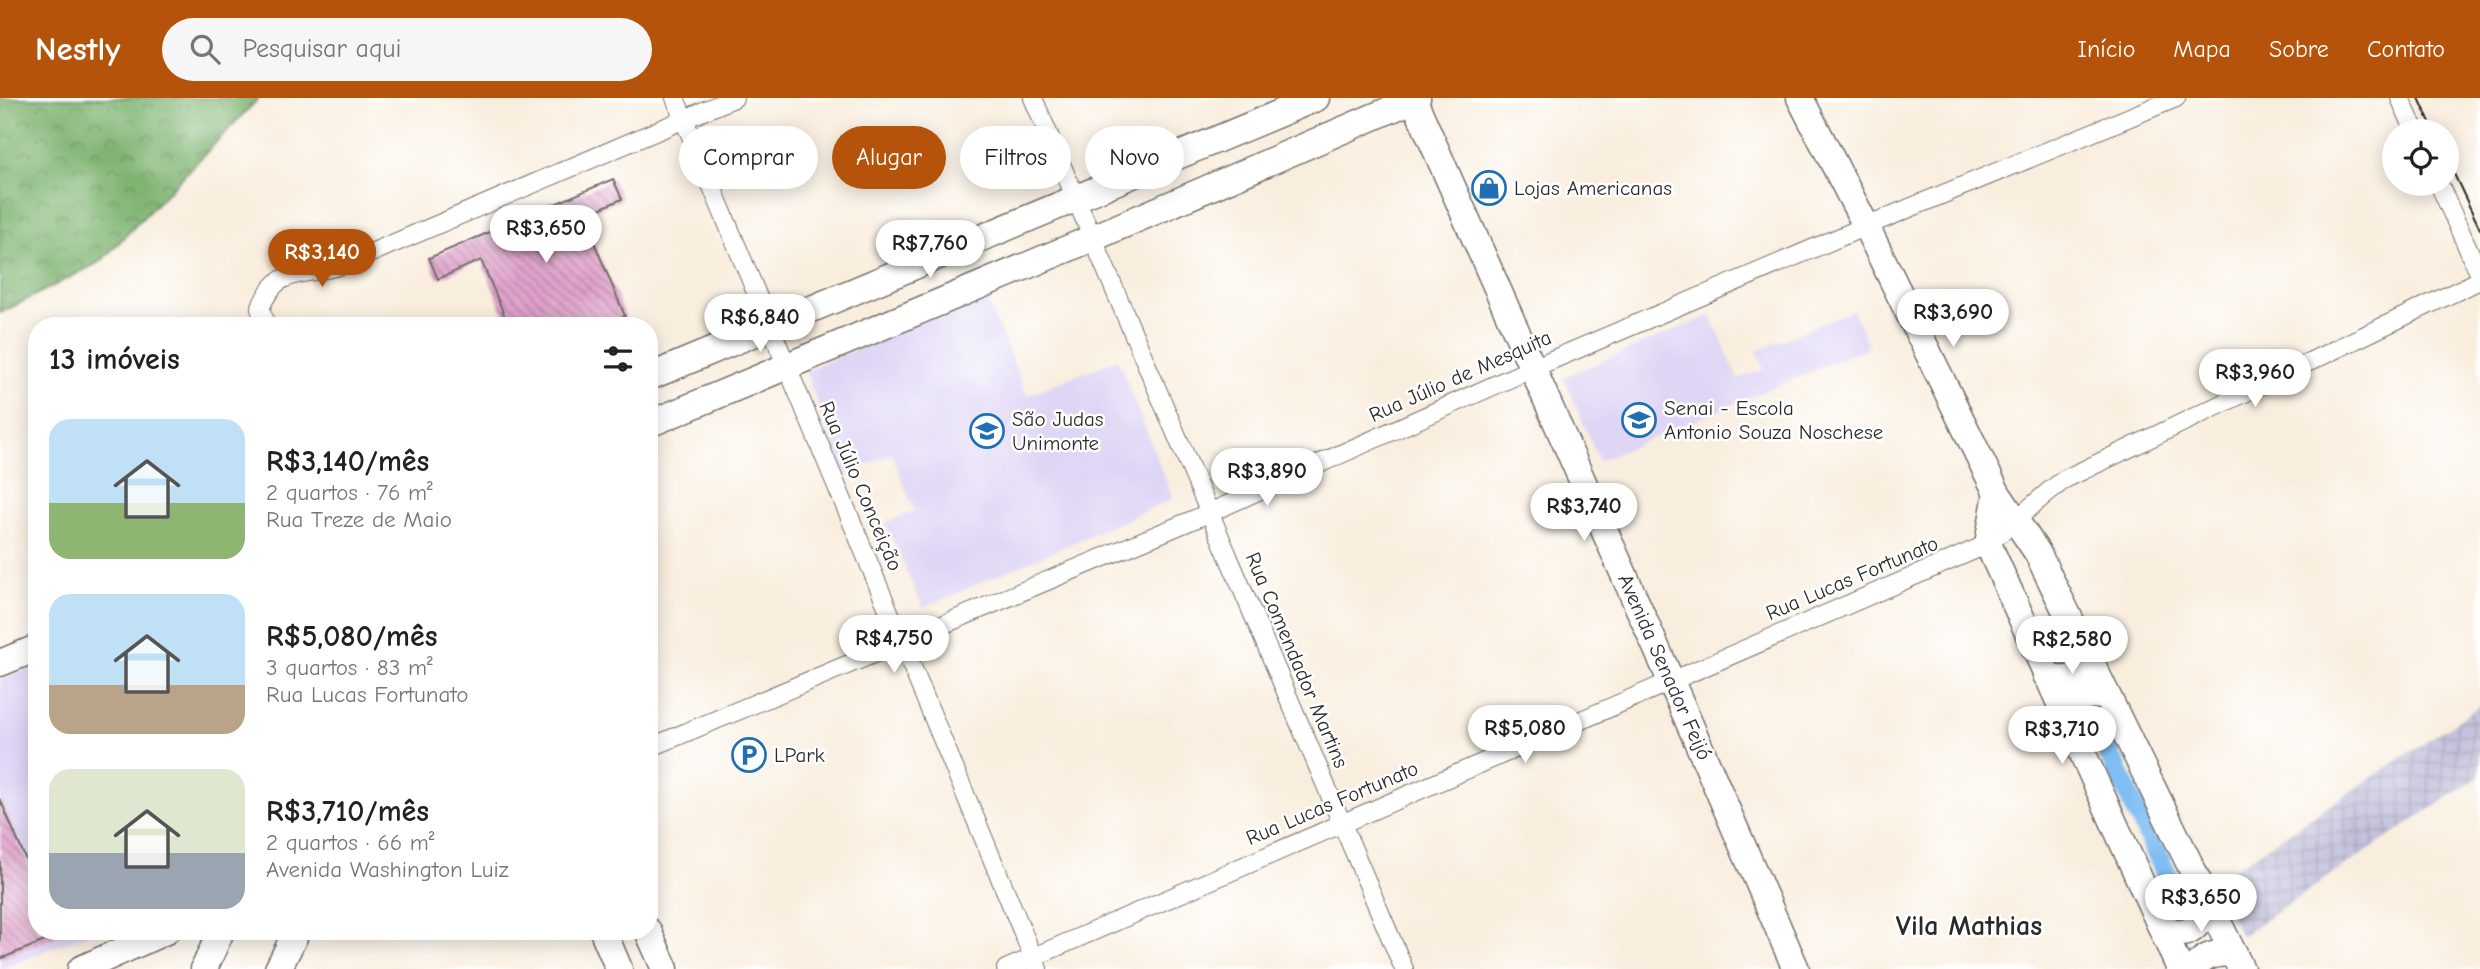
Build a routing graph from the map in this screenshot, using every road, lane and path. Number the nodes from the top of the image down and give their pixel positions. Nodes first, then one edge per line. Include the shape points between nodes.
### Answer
1 (675, 98) edge
2 (734, 98) edge
3 (1033, 98) edge
4 (1316, 98) edge
5 (1800, 98) edge
6 (2400, 98) edge
7 (1414, 99) edge
8 (2165, 100) edge
9 (684, 118) junction
10 (2410, 119) edge
11 (2444, 196) edge
12 (1077, 200) junction
13 (1866, 226) junction
14 (1093, 238) junction
15 (2480, 275) edge
16 (2480, 280) edge
17 (263, 317) edge
18 (770, 327) junction
19 (786, 366) junction
20 (1533, 368) junction
21 (658, 373) edge
22 (658, 420) edge
23 (1997, 493) junction
24 (1209, 513) junction
25 (2016, 519) junction
26 (1988, 544) junction
27 (901, 641) junction
28 (28, 652) edge
29 (2088, 656) junction
30 (0, 663) edge
31 (2046, 675) junction
32 (1671, 681) junction
33 (2108, 698) junction
34 (2066, 718) junction
35 (658, 744) edge
36 (1342, 824) junction
37 (2208, 900) junction
38 (2159, 922) junction
39 (146, 940) edge
40 (216, 940) edge
41 (293, 940) edge
42 (607, 940) edge
43 (652, 940) edge
44 (2237, 961) edge
45 (1035, 963) edge
46 (81, 969) edge
47 (204, 969) edge
48 (278, 969) edge
49 (619, 969) edge
50 (665, 969) edge
51 (1006, 969) edge
52 (1404, 969) edge
53 (1796, 969) edge
54 (2180, 969) edge
55 (2193, 969) edge

1 - 9 street, Rua Júlio Conceição
2 - 9 street
3 - 12 street, Rua Comendador Martins
4 - 12 main road
5 - 13 main road
6 - 10 street
7 - 14 main road
7 - 20 main road, Avenida Senador Feijó
8 - 13 street, Rua Júlio de Mesquita
9 - 17 street via 371,253 284,277 267,291 260,309
9 - 18 street, Rua Júlio Conceição
11 - 15 street
12 - 14 street, Rua Comendador Martins
12 - 18 main road
13 - 20 street, Rua Júlio de Mesquita
13 - 23 main road
14 - 19 main road
14 - 24 street, Rua Comendador Martins
16 - 25 street, Rua Lucas Fortunato via 2090,467 2057,485
18 - 19 street, Rua Júlio Conceição
18 - 21 main road
19 - 22 main road
19 - 27 street, Rua Júlio Conceição
20 - 24 street, Rua Júlio de Mesquita
20 - 32 main road, Avenida Senador Feijó
23 - 25 main road
23 - 26 main road
24 - 27 street, Rua Júlio de Mesquita
24 - 36 street, Rua Comendador Martins
25 - 26 street, Rua Lucas Fortunato
25 - 29 main road
26 - 31 main road
26 - 32 street, Rua Lucas Fortunato
27 - 35 street, Rua Júlio de Mesquita
27 - 45 street, Rua Júlio Conceição
28 - 30 main road
29 - 31 main road via 2074,677
29 - 33 main road
31 - 34 main road
32 - 36 street, Rua Lucas Fortunato
32 - 53 main road, Avenida Senador Feijó
33 - 34 main road via 2082,697
33 - 37 main road
34 - 38 main road
36 - 45 street, Rua Lucas Fortunato
36 - 52 street, Rua Comendador Martins
37 - 38 main road via 2205,916 2185,932 2174,932
37 - 44 main road
38 - 54 main road
39 - 46 main road
40 - 47 main road
41 - 48 main road
42 - 49 main road
43 - 50 main road
44 - 55 main road via 2216,953
45 - 51 street, Rua Lucas Fortunato

